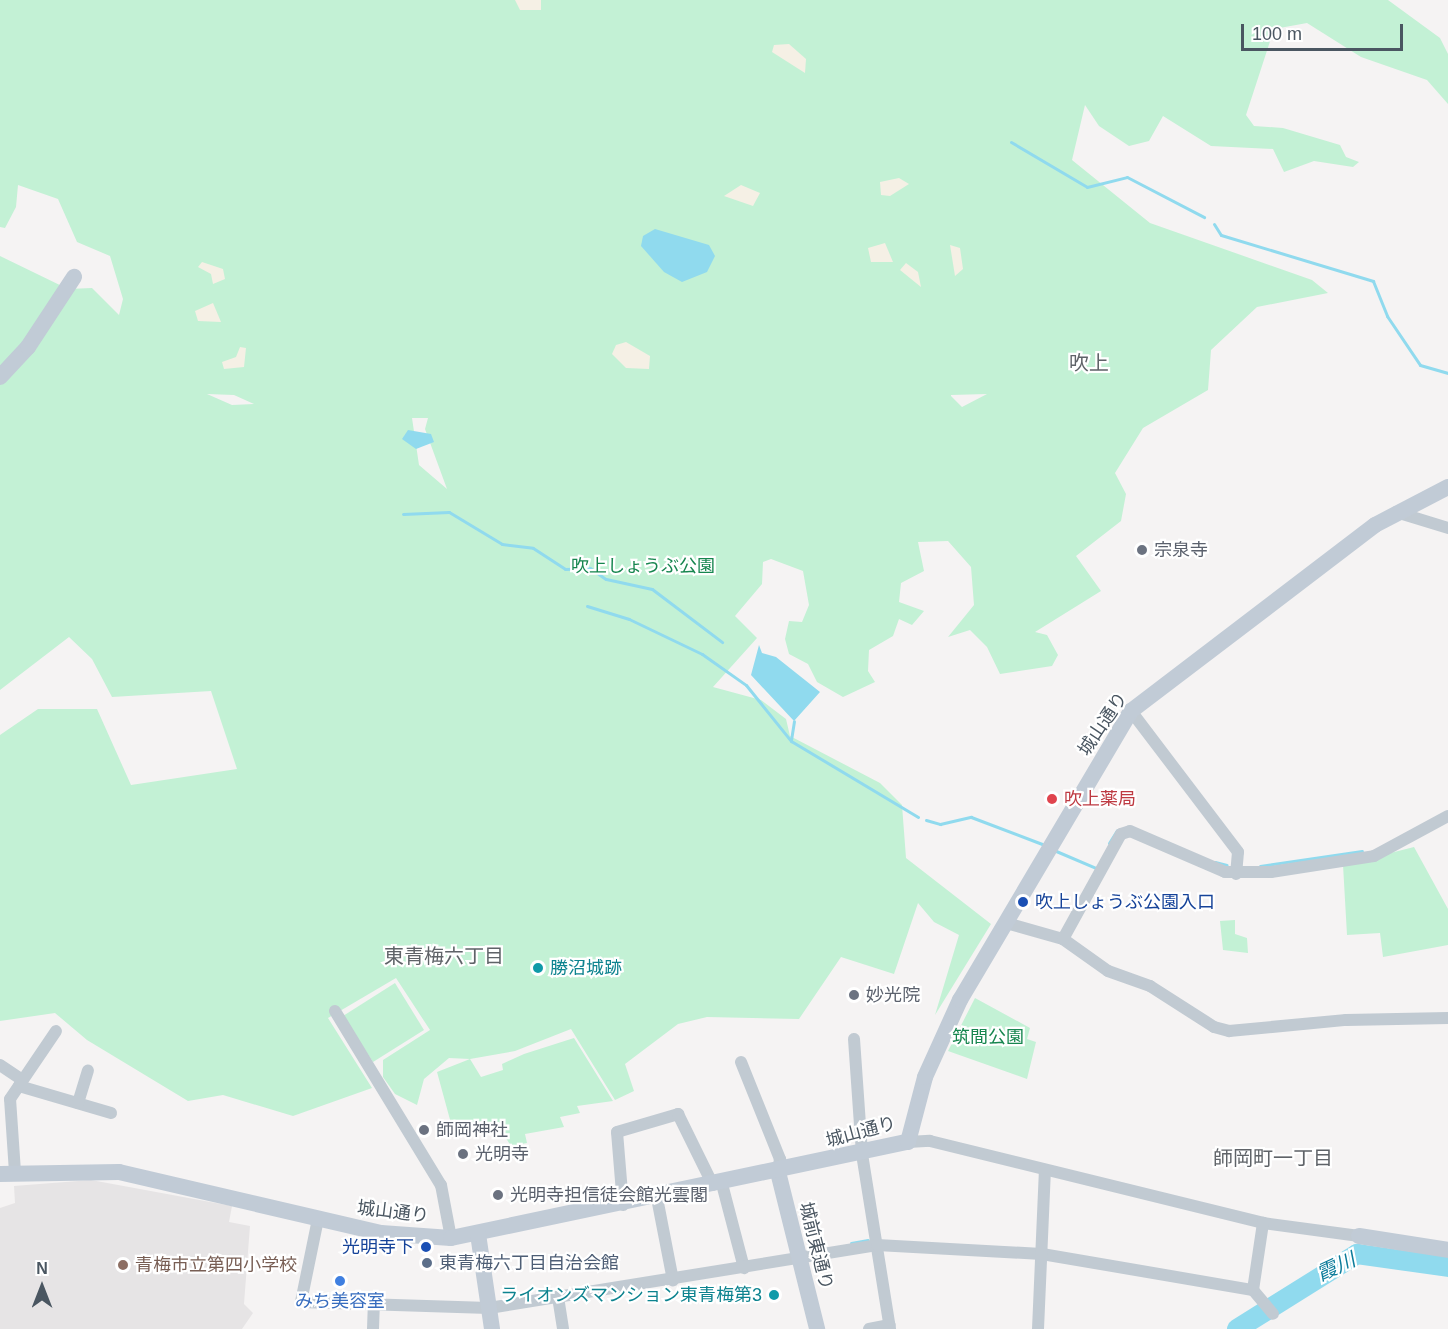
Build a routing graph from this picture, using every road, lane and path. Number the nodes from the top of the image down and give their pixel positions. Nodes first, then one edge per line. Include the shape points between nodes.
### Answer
1 (74, 277) dead end
2 (0, 377) edge
3 (1448, 487) edge
4 (1396, 512) junction
5 (1448, 528) edge
6 (1131, 711) junction
7 (1448, 816) edge
8 (1236, 874) junction
9 (1006, 923) junction
10 (1063, 939) junction
11 (335, 1011) dead end
12 (1448, 1018) edge
13 (56, 1031) dead end
14 (854, 1039) dead end
15 (741, 1062) dead end
16 (0, 1065) edge
17 (88, 1070) dead end
18 (20, 1083) junction
19 (78, 1103) junction
20 (111, 1113) dead end
21 (908, 1142) junction
22 (862, 1154) junction
23 (1045, 1170) junction
24 (778, 1172) junction
25 (8, 1173) edge
26 (717, 1185) junction
27 (657, 1198) junction
28 (623, 1205) junction
29 (318, 1219) junction
30 (1263, 1223) junction
31 (478, 1234) junction
32 (1359, 1236) joint
33 (451, 1238) junction
34 (877, 1245) junction
35 (1448, 1250) edge
36 (1042, 1254) junction
37 (800, 1258) junction
38 (744, 1268) junction
39 (673, 1280) junction
40 (1253, 1290) junction
41 (558, 1301) junction
42 (374, 1307) junction
43 (1273, 1314) dead end
44 (491, 1316) edge
45 (890, 1327) edge
46 (373, 1329) edge
47 (562, 1329) edge
48 (817, 1329) edge
49 (869, 1329) edge
50 (1038, 1329) edge

1 - 2 street via 28,347
3 - 4 street, 城山通り
4 - 5 street
4 - 6 street, 城山通り
6 - 8 street via 1238,852
6 - 9 street, 城山通り
7 - 8 street via 1374,856
8 - 10 street via 1130,831 1121,834
9 - 10 street
9 - 21 street, 城山通り via 934,1054
10 - 12 street via 1108,971 1150,986 1214,1027 1229,1031 1346,1020
11 - 33 street via 441,1185
13 - 18 street
14 - 22 street
15 - 24 street via 780,1159
16 - 18 street
17 - 19 street
18 - 19 street
18 - 25 street via 10,1099
19 - 20 street
21 - 22 street, 城山通り
21 - 23 street via 930,1141
22 - 24 street, 城山通り
22 - 34 street
23 - 30 street
23 - 36 street
24 - 26 street, 城山通り
24 - 37 street, 城前東通り
25 - 29 street, 城山通り via 119,1172
26 - 27 street, 城山通り
26 - 28 street via 678,1114 617,1132
26 - 38 street
27 - 28 street, 城山通り
27 - 39 street
28 - 31 street, 城山通り
29 - 33 street, 城山通り via 381,1233
29 - 42 street via 301,1302
30 - 32 street
30 - 40 street
31 - 33 street, 城山通り
31 - 44 street
32 - 35 street
34 - 36 street
34 - 37 street
34 - 45 street
36 - 40 street
36 - 50 street
37 - 38 street
37 - 48 street, 城前東通り
38 - 39 street
39 - 41 street
40 - 43 street
41 - 44 street
41 - 47 street
42 - 44 street
42 - 46 street
45 - 49 street

